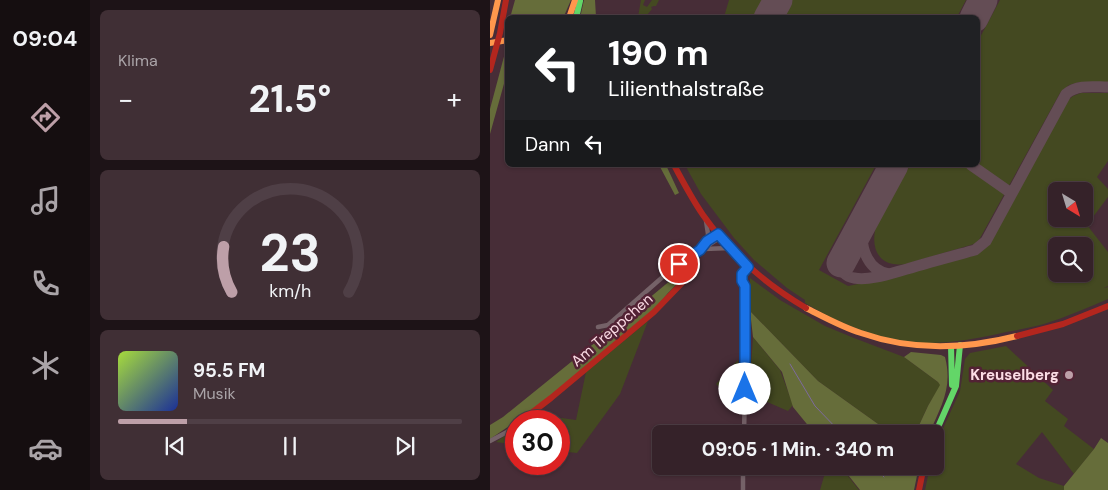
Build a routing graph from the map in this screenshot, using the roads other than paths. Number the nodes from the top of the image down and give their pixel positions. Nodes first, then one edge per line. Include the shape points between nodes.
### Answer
1 (498, 0) edge
2 (506, 0) edge
3 (511, 0) edge
4 (574, 0) edge
5 (580, 0) edge
6 (506, 15) edge
7 (570, 15) edge
8 (577, 15) edge
9 (505, 18) edge
10 (500, 33) junction
11 (490, 36) edge
12 (505, 40) edge
13 (490, 42) edge
14 (490, 70) edge
15 (675, 167) edge
16 (706, 220) junction
17 (719, 235) junction
18 (707, 241) junction
19 (730, 248) junction
20 (700, 250) junction
21 (679, 264) junction
22 (748, 267) junction
23 (1108, 306) edge
24 (598, 327) dead end
25 (960, 345) junction
26 (951, 346) junction
27 (952, 394) junction
28 (536, 410) edge
29 (744, 425) edge
30 (939, 425) edge
31 (505, 433) edge
32 (490, 441) edge
33 (743, 475) edge
34 (922, 475) edge
35 (743, 490) edge
36 (919, 490) edge

1 - 11 main road
2 - 10 main road
3 - 6 main road
4 - 7 main road
5 - 8 main road
9 - 10 main road
10 - 14 main road
12 - 13 main road
15 - 16 main road
16 - 17 main road
16 - 18 street
17 - 18 street
17 - 19 main road
17 - 20 street
18 - 20 street
19 - 20 street
19 - 22 main road
20 - 21 street
21 - 24 street via 608,325
21 - 28 main road, Am Treppchen via 684,281 654,312
22 - 26 main road via 793,300 867,336 915,346
22 - 29 street via 742,274 745,286
23 - 25 main road via 1036,332
25 - 26 main road
25 - 27 main road via 956,386
26 - 27 main road
27 - 30 main road
31 - 32 street
33 - 35 street
34 - 36 main road

